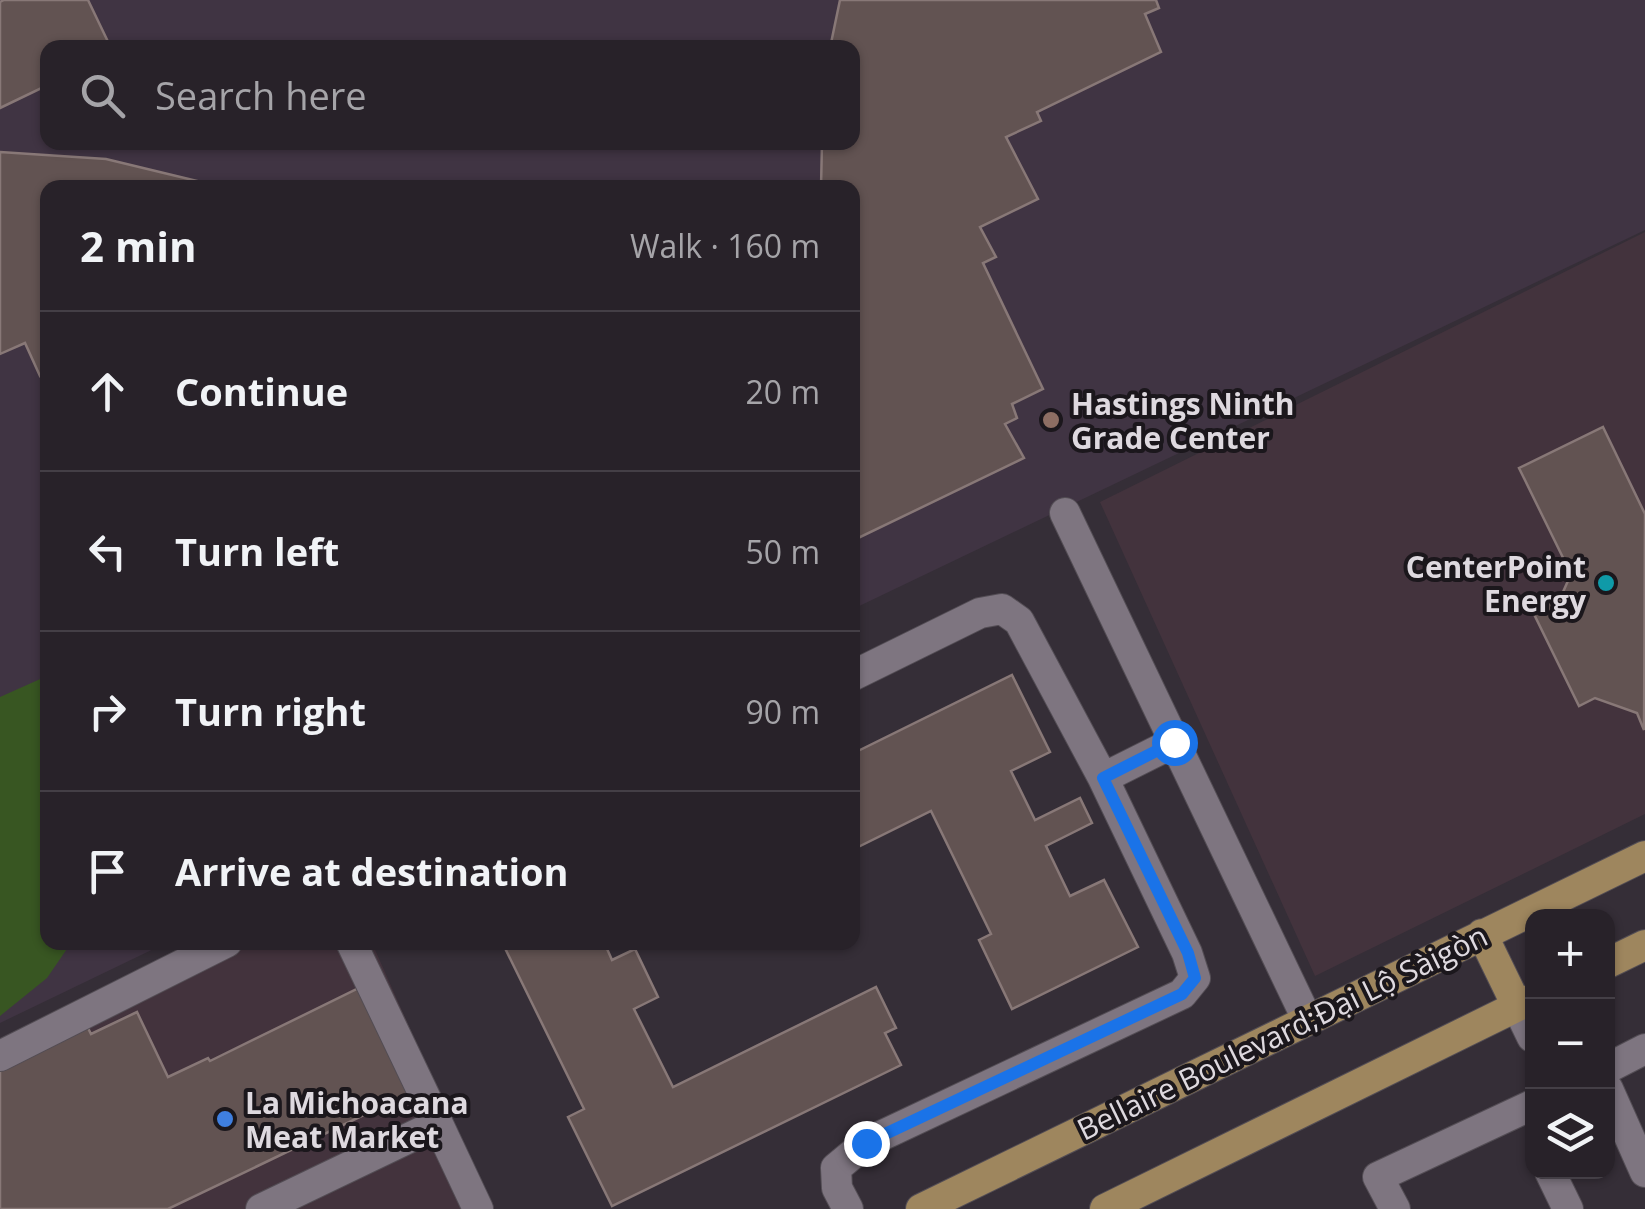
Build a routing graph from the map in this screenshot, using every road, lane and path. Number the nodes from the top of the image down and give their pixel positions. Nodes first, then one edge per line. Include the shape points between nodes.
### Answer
1 (1065, 513) dead end
2 (860, 672) edge
3 (1174, 742) junction
4 (1103, 778) junction
5 (1645, 856) edge
6 (1482, 934) junction
7 (1645, 945) edge
8 (211, 950) edge
9 (355, 950) edge
10 (1615, 960) edge
11 (1524, 1002) edge
12 (1307, 1019) junction
13 (1645, 1049) edge
14 (0, 1056) edge
15 (1615, 1064) edge
16 (1615, 1105) edge
17 (1525, 1119) edge
18 (438, 1124) junction
19 (1645, 1172) edge
20 (1553, 1179) edge
21 (261, 1209) edge
22 (478, 1209) edge
23 (848, 1209) edge
24 (920, 1209) edge
25 (1106, 1209) edge
26 (1395, 1209) edge
27 (1568, 1209) edge

1 - 3 lane
2 - 4 lane via 980,612 1002,609 1019,621
3 - 4 lane
3 - 12 lane
4 - 23 lane via 1195,978 1182,994 866,1143 836,1168
5 - 6 main road, Bellaire Boulevard;Đại Lộ Sàigòn
6 - 11 main road
6 - 12 main road, Bellaire Boulevard;Đại Lộ Sàigòn
7 - 10 main road
8 - 14 lane
9 - 18 lane
11 - 25 main road
12 - 24 main road, Bellaire Boulevard;Đại Lộ Sàigòn
13 - 15 lane
16 - 19 lane
17 - 26 lane via 1378,1177
18 - 21 lane
18 - 22 lane
20 - 27 lane

